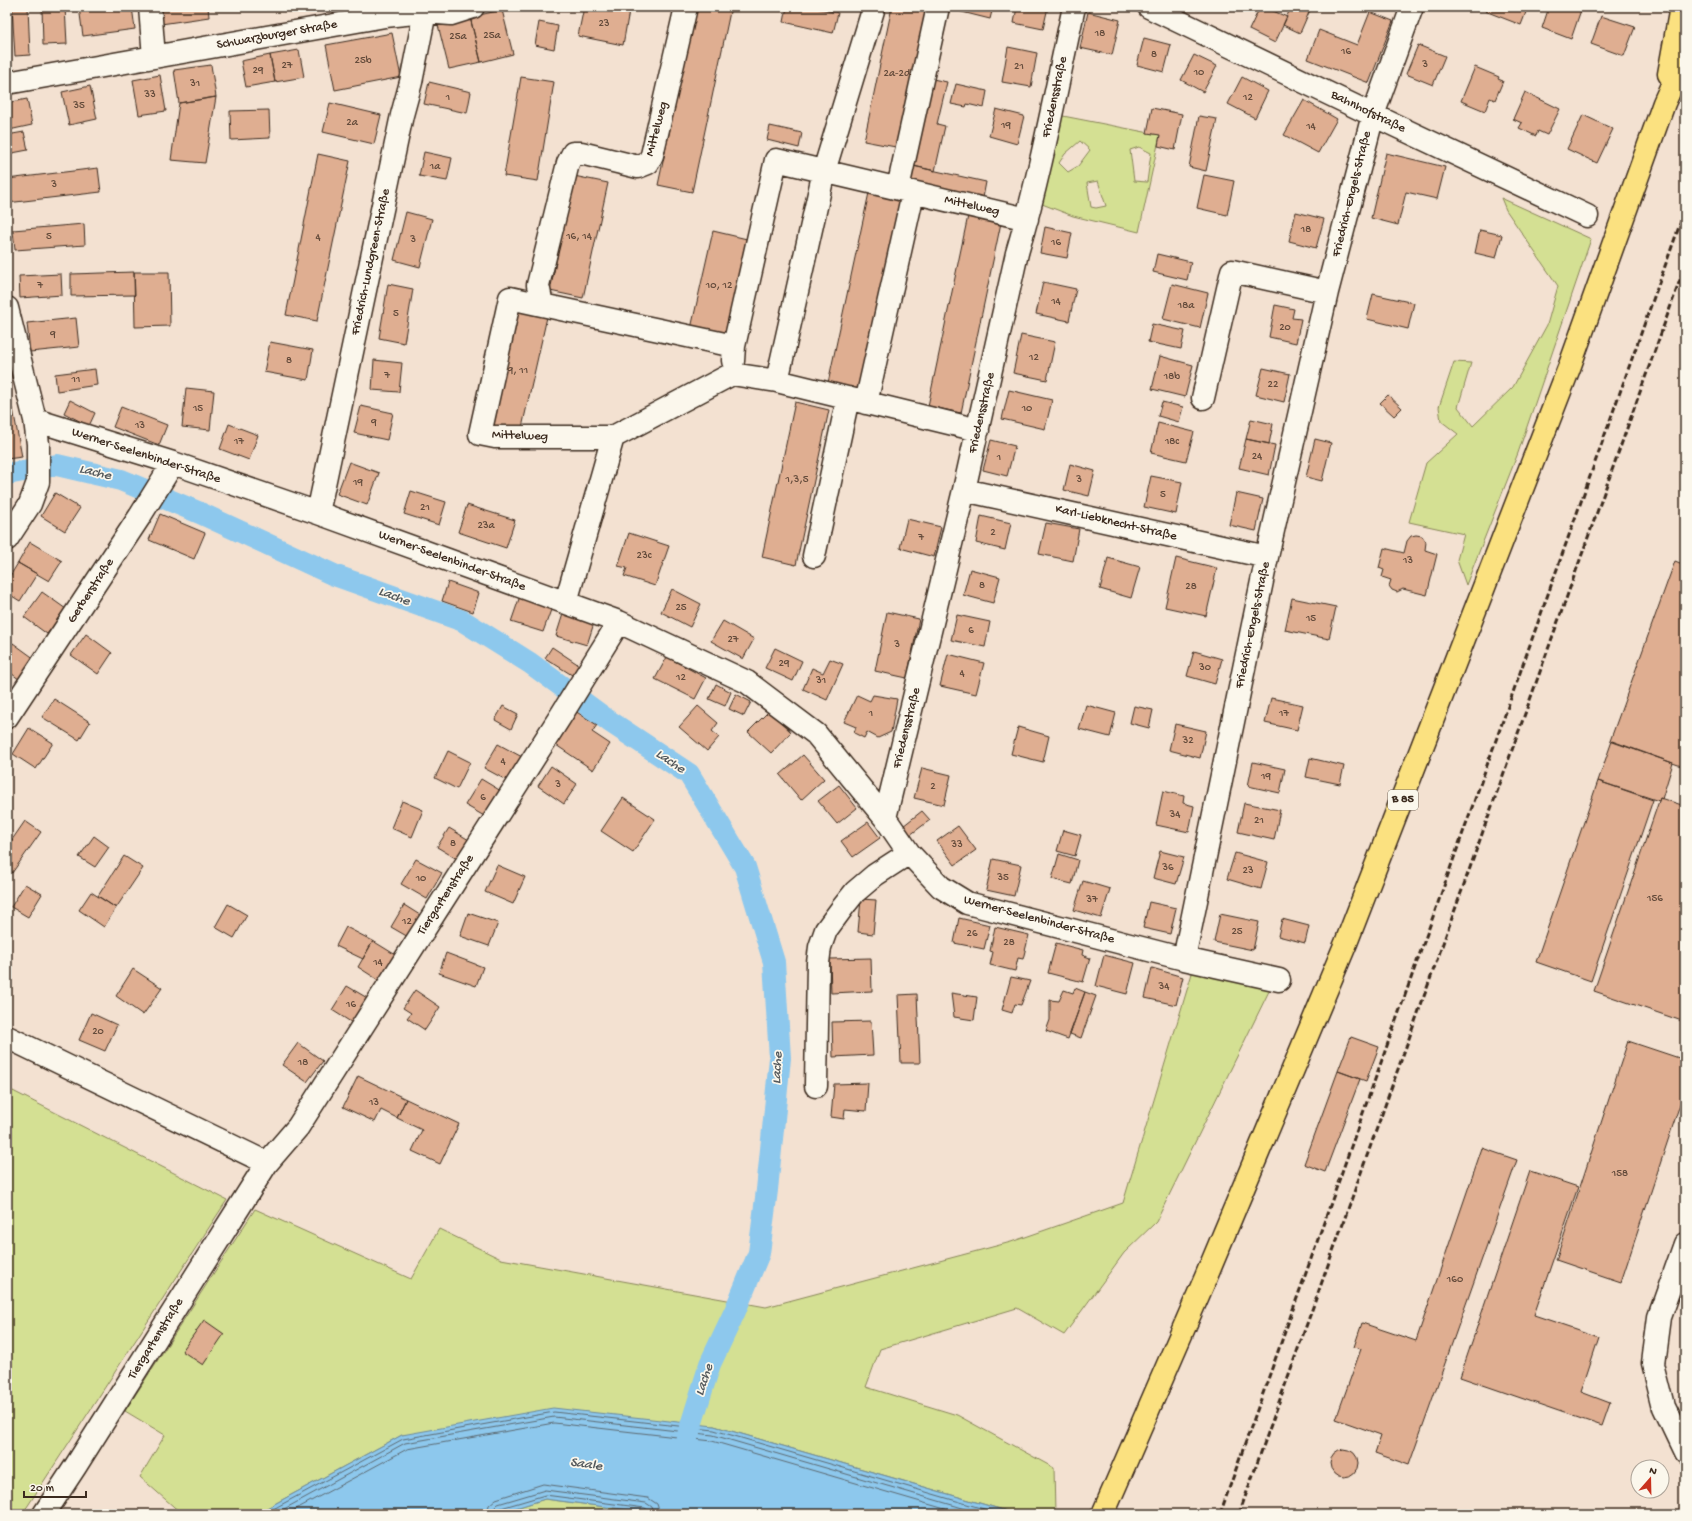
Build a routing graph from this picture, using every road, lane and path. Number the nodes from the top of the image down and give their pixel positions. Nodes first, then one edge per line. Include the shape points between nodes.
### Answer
1 (150, 7) edge
2 (474, 7) edge
3 (686, 7) edge
4 (874, 7) edge
5 (938, 7) edge
6 (1074, 7) edge
7 (1149, 7) edge
8 (1412, 7) edge
9 (1681, 7) edge
10 (428, 9) edge
11 (1685, 56) edge
12 (154, 57) junction
13 (7, 83) edge
14 (1664, 103) junction
15 (1373, 115) junction
16 (824, 171) junction
17 (905, 191) junction
18 (1587, 216) dead end
19 (1027, 219) junction
20 (1327, 292) junction
21 (542, 305) junction
22 (7, 308) edge
23 (734, 346) junction
24 (732, 374) junction
25 (776, 381) junction
26 (1203, 398) dead end
27 (857, 400) junction
28 (34, 420) junction
29 (978, 430) junction
30 (613, 437) junction
31 (168, 471) junction
32 (964, 490) junction
33 (318, 513) junction
34 (7, 539) edge
35 (814, 556) dead end
36 (1267, 557) junction
37 (566, 602) junction
38 (619, 622) junction
39 (7, 717) edge
40 (885, 818) junction
41 (909, 853) junction
42 (1184, 959) junction
43 (1279, 980) dead end
44 (7, 1037) edge
45 (816, 1086) dead end
46 (266, 1163) junction
47 (1685, 1244) edge
48 (1685, 1451) edge
49 (44, 1514) edge
50 (1103, 1514) edge

1 - 12 street
2 - 10 street, Schwarzburger Straße via 451,14
3 - 21 street, Mittelweg via 648,163 638,167 573,153 568,163 538,285
4 - 16 street
5 - 17 street
6 - 19 street, Friedensstraße
7 - 15 street, Bahnhofstraße
8 - 15 street, Friedrich-Engels-Straße
9 - 14 main road, B 85
10 - 12 street, Schwarzburger Straße
10 - 33 street, Friedrich-Lundgreen-Straße via 401,123
11 - 14 main road, B 85
12 - 13 street, Schwarzburger Straße
14 - 50 main road, B 85 via 1566,376 1346,943
15 - 18 street, Bahnhofstraße
15 - 20 street, Friedrich-Engels-Straße
16 - 17 street, Mittelweg
16 - 23 street, Mittelweg via 776,160
16 - 25 street
17 - 19 street, Mittelweg
17 - 27 street
19 - 29 street, Friedensstraße via 1017,253
20 - 26 street via 1232,271
20 - 36 street, Friedrich-Engels-Straße
21 - 23 street, Mittelweg
21 - 30 street, Mittelweg via 510,298 480,434 495,437
22 - 28 street
23 - 24 street, Mittelweg
24 - 25 street
24 - 30 street, Mittelweg
25 - 27 street
27 - 29 street
27 - 35 street
28 - 31 street, Werner-Seelenbinder-Straße
28 - 34 street via 38,444 38,482 30,504
29 - 32 street, Friedensstraße
30 - 37 street
31 - 33 street, Werner-Seelenbinder-Straße
31 - 39 street, Gerberstraße
32 - 36 street, Karl-Liebknecht-Straße
32 - 40 street, Friedensstraße
33 - 37 street, Werner-Seelenbinder-Straße
36 - 42 street, Friedrich-Engels-Straße
37 - 38 street, Werner-Seelenbinder-Straße
38 - 40 street, Werner-Seelenbinder-Straße via 747,682 816,734
38 - 46 street, Tiergartenstraße via 298,1127
40 - 41 street, Werner-Seelenbinder-Straße
41 - 42 street, Werner-Seelenbinder-Straße via 941,887 967,903
41 - 45 street via 875,875 855,892 826,930 818,963
42 - 43 street, Werner-Seelenbinder-Straße
44 - 46 street
46 - 49 street, Tiergartenstraße via 82,1458
47 - 48 street via 1659,1317 1654,1363 1664,1407

